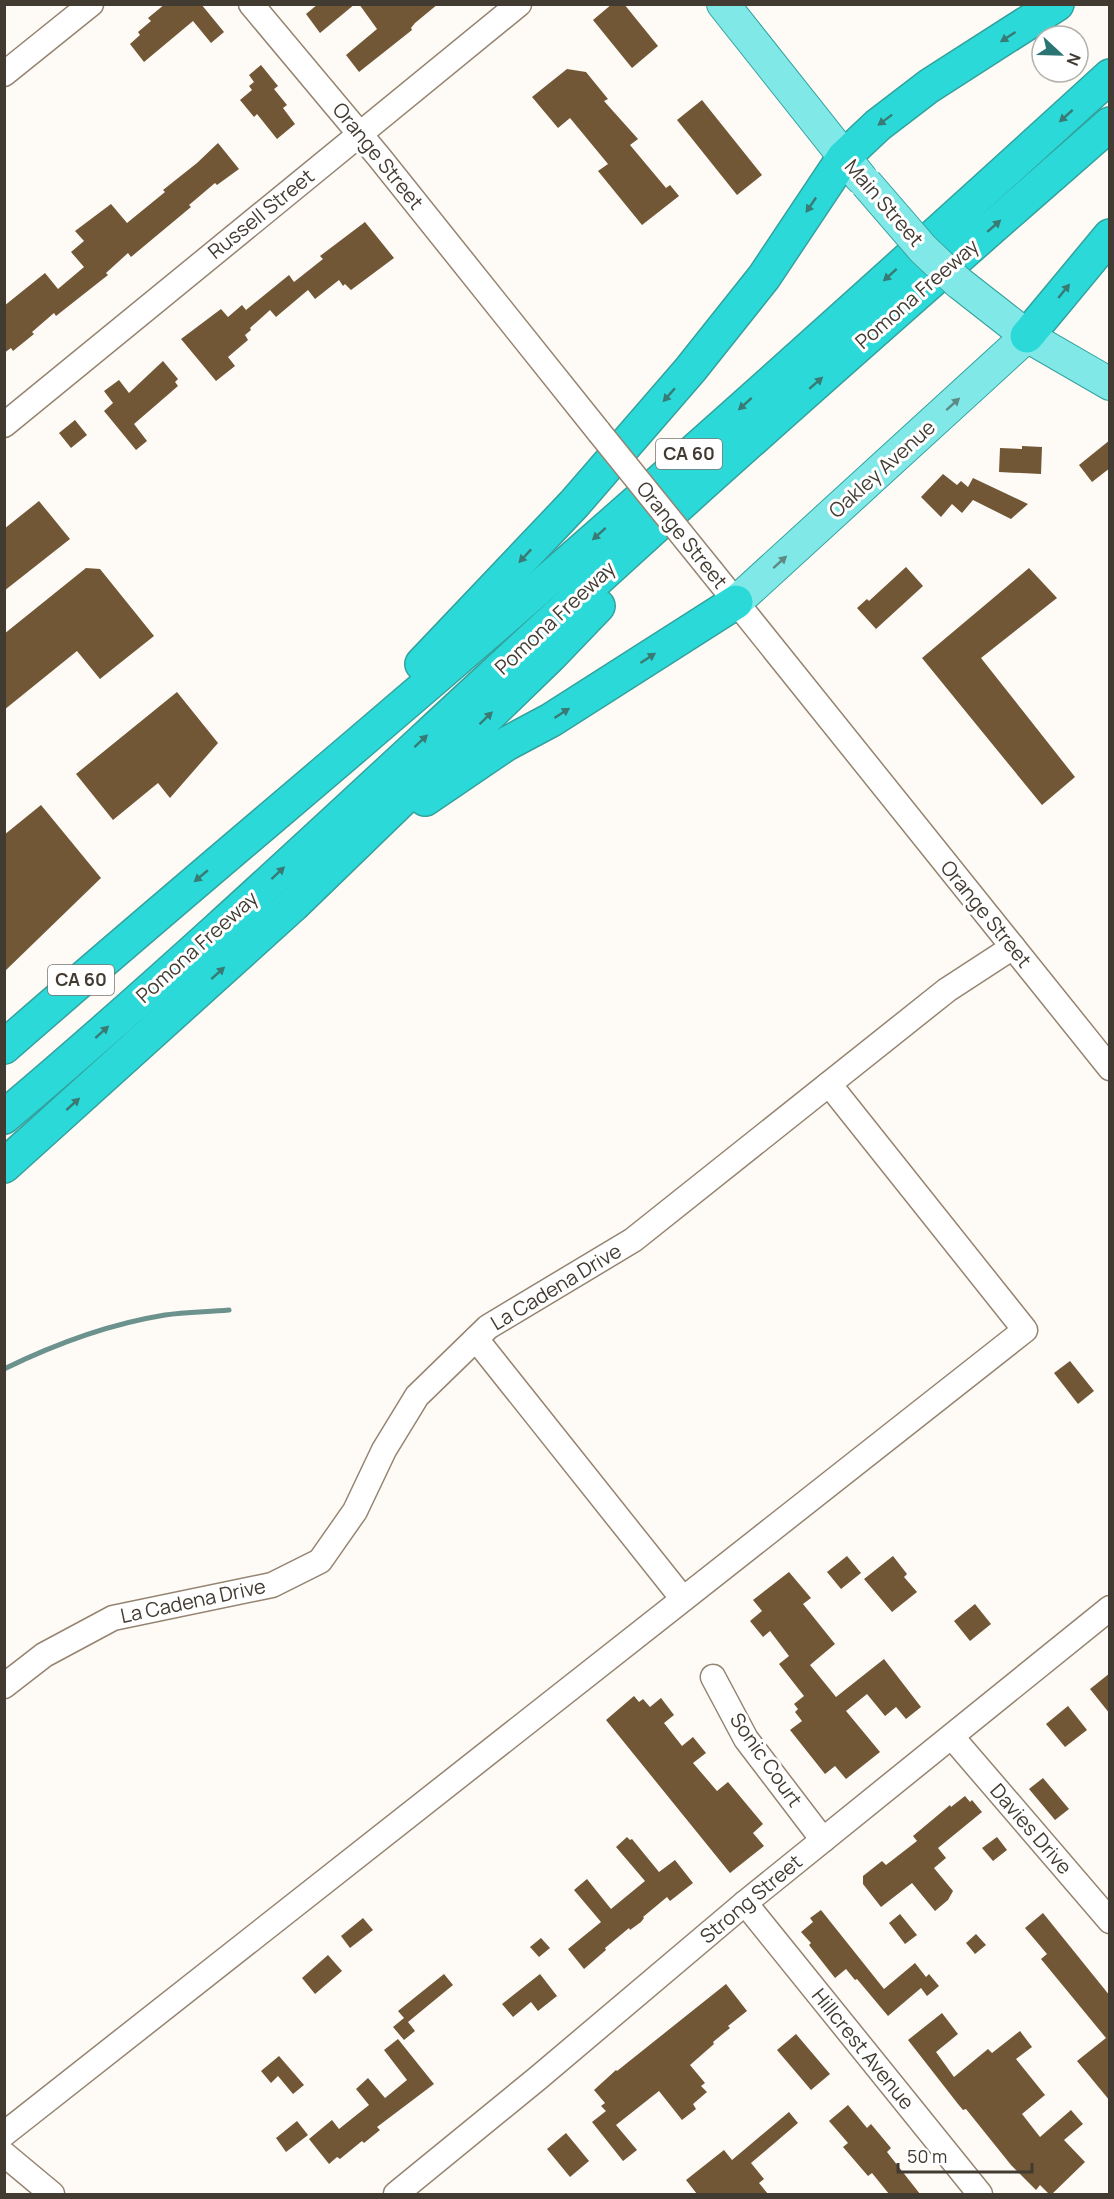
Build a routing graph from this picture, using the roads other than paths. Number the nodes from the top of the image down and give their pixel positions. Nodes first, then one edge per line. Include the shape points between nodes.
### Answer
1 (91, 4) edge
2 (251, 4) edge
3 (519, 4) edge
4 (723, 4) edge
5 (1057, 4) edge
6 (4, 74) edge
7 (1110, 76) edge
8 (1110, 124) edge
9 (360, 133) junction
10 (844, 157) junction
11 (1110, 236) edge
12 (1027, 336) junction
13 (1110, 384) edge
14 (772, 422) junction
15 (4, 425) edge
16 (736, 602) junction
17 (262, 825) junction
18 (293, 905) junction
19 (157, 914) junction
20 (1013, 947) junction
21 (4, 1020) edge
22 (4, 1047) edge
23 (1110, 1068) edge
24 (829, 1084) junction
25 (4, 1117) edge
26 (4, 1168) edge
27 (476, 1339) junction
28 (683, 1599) junction
29 (1110, 1608) edge
30 (713, 1677) dead end
31 (4, 1686) edge
32 (952, 1737) junction
33 (823, 1840) junction
34 (745, 1903) junction
35 (1110, 1921) edge
36 (4, 2134) edge
37 (4, 2154) edge
38 (52, 2194) edge
39 (396, 2194) edge
40 (980, 2194) edge

1 - 6 street
2 - 9 street, Orange Street
3 - 9 street, Russell Street
4 - 10 main road, Main Street
5 -> 10 highway via 929,86
7 -> 17 highway, Pomona Freeway / CA 60 via 487,633
14 -> 8 highway, Pomona Freeway / CA 60
9 - 15 street, Russell Street
9 - 16 street, Orange Street, bridge
10 - 12 main road, Main Street, bridge via 923,249
10 -> 17 highway via 764,277 574,504
12 -> 11 highway
12 - 13 main road, Main Street
16 -> 12 main road, Oakley Avenue
18 -> 14 highway via 550,656
25 -> 14 highway, Pomona Freeway / CA 60 via 224,923
18 -> 16 highway via 402,814 506,744 551,720
16 - 20 street, Orange Street
17 -> 19 highway, Pomona Freeway / CA 60
26 -> 18 highway
19 - 21 highway
19 - 22 highway, Pomona Freeway / CA 60
20 - 23 street, Orange Street
20 - 24 street, La Cadena Drive via 947,990
24 - 27 street, La Cadena Drive via 633,1240 488,1327
24 - 28 street via 1025,1330
27 - 28 street
27 - 31 street, La Cadena Drive via 417,1396 384,1450 355,1511 320,1561 272,1585 113,1618 44,1655
28 - 36 street
29 - 32 street, Strong Street
30 - 33 street, Sonic Court via 747,1739
32 - 33 street, Strong Street
32 - 35 street, Davies Drive
33 - 34 street, Strong Street
34 - 39 street, Strong Street
34 - 40 street, Hillcrest Avenue
37 - 38 street

